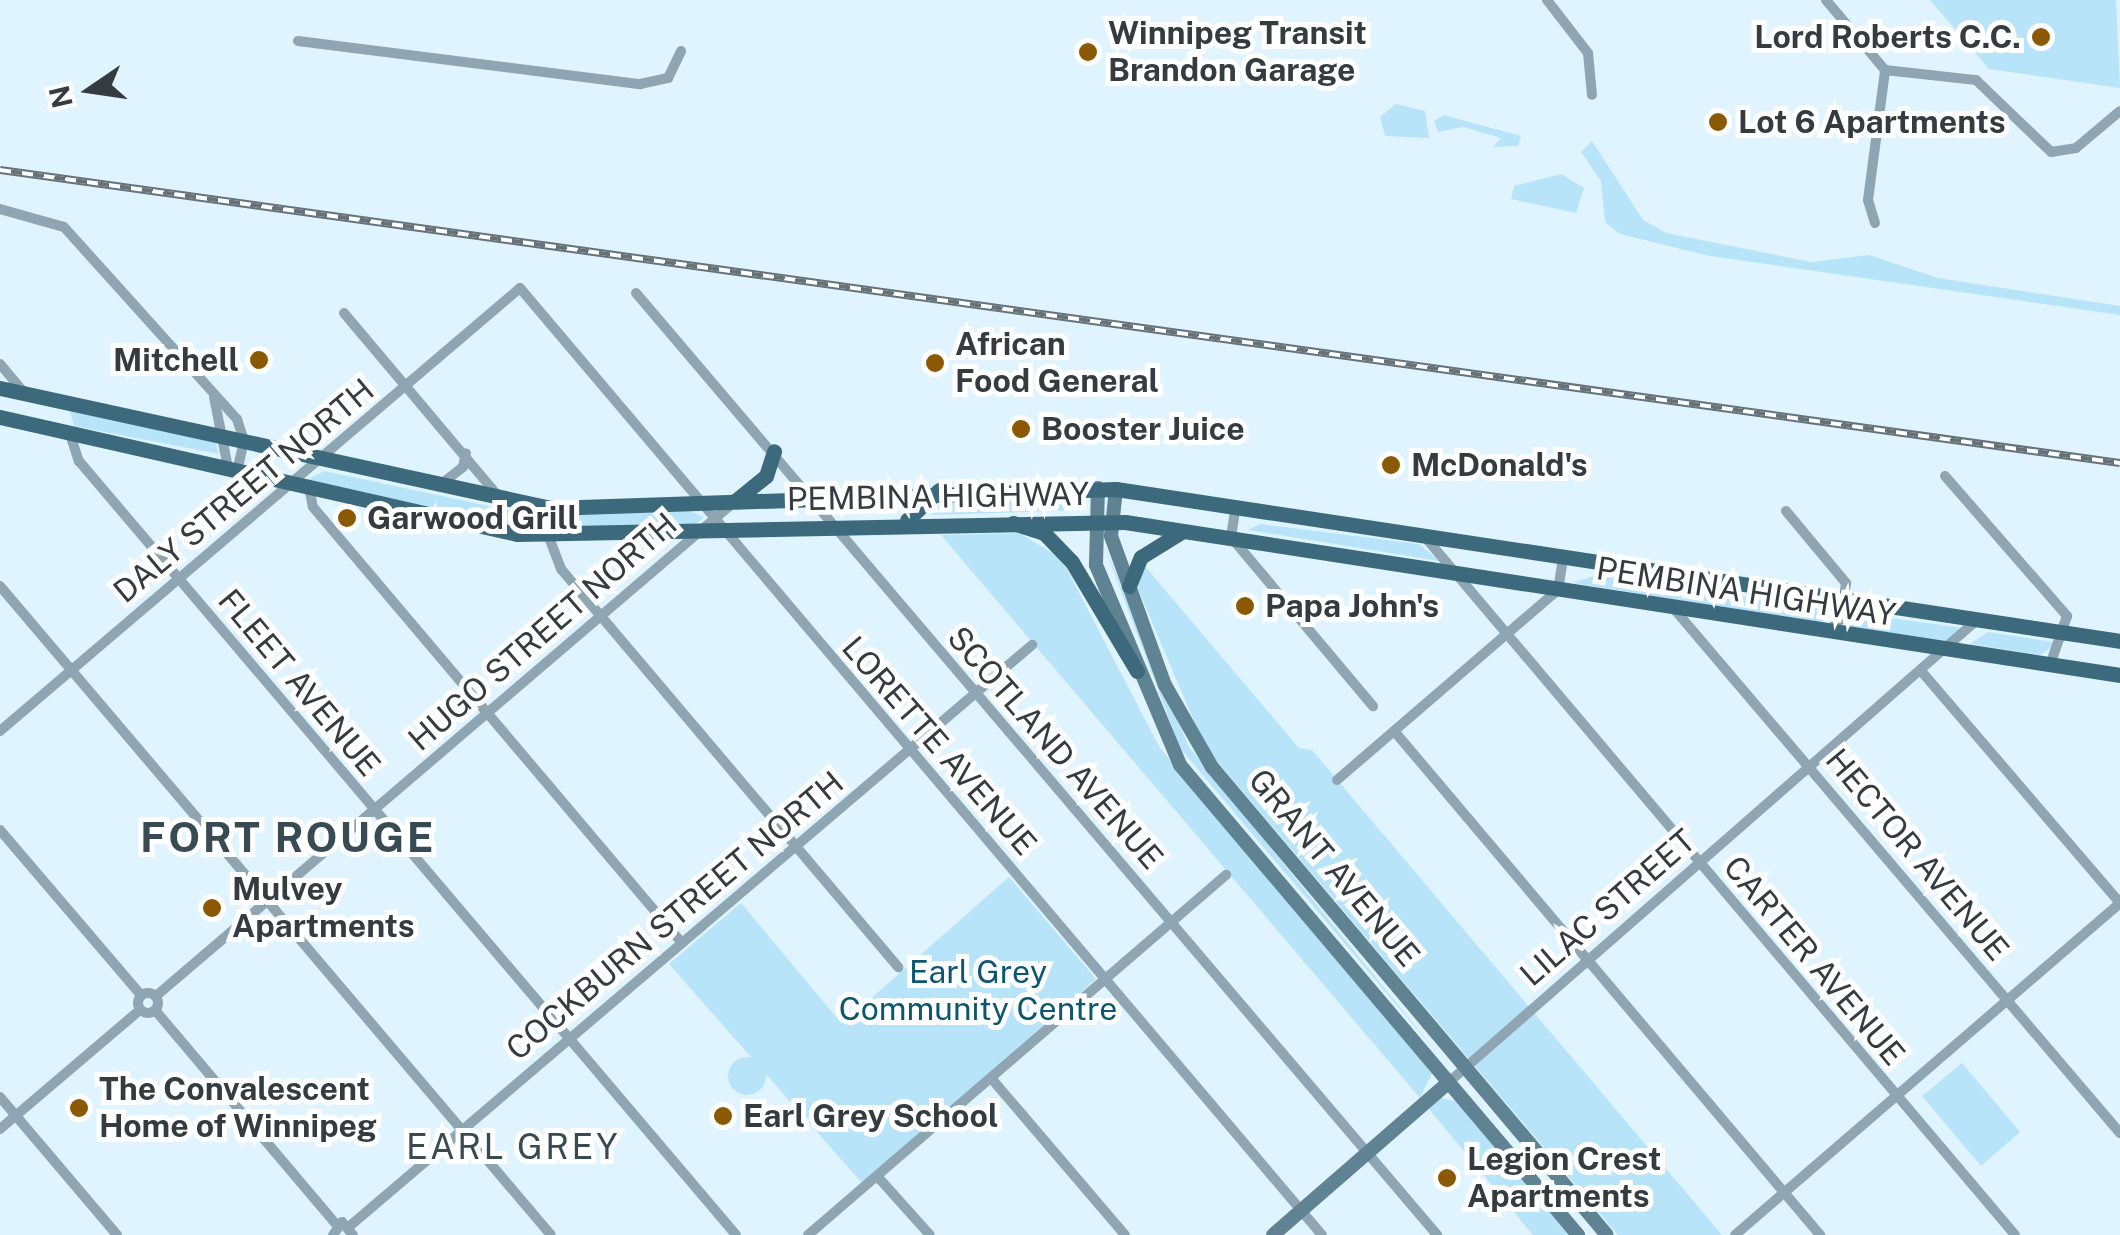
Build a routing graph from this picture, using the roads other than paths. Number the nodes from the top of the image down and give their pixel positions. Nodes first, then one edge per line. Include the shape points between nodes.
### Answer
1 (1548, 0) edge
2 (1826, 0) edge
3 (298, 41) dead end
4 (681, 51) dead end
5 (1885, 70) junction
6 (1592, 95) dead end
7 (2120, 111) edge
8 (0, 209) edge
9 (1875, 224) dead end
10 (520, 288) joint
11 (636, 294) dead end
12 (344, 313) dead end
13 (0, 364) edge
14 (406, 386) junction
15 (0, 388) edge
16 (24, 392) junction
17 (44, 395) junction
18 (213, 396) junction
19 (0, 417) edge
20 (69, 431) junction
21 (222, 436) junction
22 (244, 441) junction
23 (774, 451) junction
24 (466, 453) junction
25 (322, 458) junction
26 (233, 470) junction
27 (1945, 476) dead end
28 (289, 482) junction
29 (439, 485) junction
30 (309, 487) junction
31 (1098, 488) junction
32 (1116, 489) junction
33 (940, 490) junction
34 (812, 496) junction
35 (501, 499) junction
36 (735, 501) junction
37 (701, 503) junction
38 (537, 506) junction
39 (1236, 506) junction
40 (1786, 511) dead end
41 (1000, 518) junction
42 (1105, 520) junction
43 (899, 524) junction
44 (719, 525) junction
45 (833, 526) junction
46 (1186, 530) junction
47 (697, 534) junction
48 (1422, 534) junction
49 (1231, 537) junction
50 (549, 538) junction
51 (1563, 559) junction
52 (1455, 572) junction
53 (179, 578) junction
54 (0, 586) edge
55 (1129, 586) junction
56 (1558, 590) junction
57 (1844, 602) junction
58 (1675, 610) junction
59 (600, 617) junction
60 (1976, 620) junction
61 (1826, 633) junction
62 (2065, 633) junction
63 (1508, 636) junction
64 (2120, 640) edge
65 (1032, 646) dead end
66 (1951, 652) junction
67 (2049, 666) junction
68 (72, 671) junction
69 (1137, 671) junction
70 (1924, 674) junction
71 (2119, 676) edge
72 (975, 694) junction
73 (1373, 706) dead end
74 (488, 713) junction
75 (0, 731) edge
76 (1395, 732) junction
77 (910, 750) junction
78 (1812, 770) junction
79 (1337, 780) dead end
80 (373, 810) junction
81 (0, 830) edge
82 (795, 847) junction
83 (1700, 865) junction
84 (1226, 874) dead end
85 (267, 901) junction
86 (2120, 903) edge
87 (1172, 922) junction
88 (682, 943) junction
89 (1589, 962) junction
90 (898, 967) dead end
91 (1107, 980) junction
92 (141, 995) junction
93 (156, 996) junction
94 (2007, 999) junction
95 (140, 1010) junction
96 (155, 1010) junction
97 (570, 1039) junction
98 (1466, 1067) junction
99 (991, 1078) junction
100 (1449, 1082) junction
101 (1895, 1096) junction
102 (0, 1097) edge
103 (16, 1116) junction
104 (0, 1129) edge
105 (462, 1130) junction
106 (2120, 1133) edge
107 (1368, 1154) junction
108 (877, 1176) junction
109 (1784, 1192) junction
110 (1301, 1210) junction
111 (334, 1230) edge
112 (352, 1230) edge
113 (117, 1235) edge
114 (551, 1235) edge
115 (736, 1235) edge
116 (808, 1235) edge
117 (930, 1235) edge
118 (1124, 1235) edge
119 (1273, 1235) edge
120 (1322, 1235) edge
121 (1436, 1235) edge
122 (1578, 1235) edge
123 (1608, 1235) edge
124 (1734, 1235) edge
125 (1820, 1235) edge
126 (2014, 1235) edge

1 - 6 street via 1588,53
2 - 5 street
3 - 4 street via 640,84 668,78
5 - 7 street via 1976,80 2052,152 2076,148
5 - 9 street via 1868,200
8 - 18 street via 64,228
10 - 14 street, DALY STREET NORTH
10 - 37 street, LORETTE AVENUE
11 - 23 street, SCOTLAND AVENUE
12 - 14 street
13 - 16 street
14 - 24 street
14 - 25 street, DALY STREET NORTH
15 - 16 main road, PEMBINA HIGHWAY
16 - 17 main road, PEMBINA HIGHWAY
17 - 20 main road
17 - 21 main road, PEMBINA HIGHWAY
18 - 21 street
18 - 22 street
19 - 20 main road, PEMBINA HIGHWAY
20 - 26 main road, PEMBINA HIGHWAY
20 - 53 street, FLEET AVENUE via 73,453
21 - 22 main road, PEMBINA HIGHWAY
21 - 26 street
22 - 25 main road, PEMBINA HIGHWAY
22 - 26 street
23 - 34 street, SCOTLAND AVENUE
23 - 36 main road via 766,476
24 - 29 street via 464,467
24 - 35 street
25 - 28 street, DALY STREET NORTH
25 - 29 main road, PEMBINA HIGHWAY
26 - 28 main road, PEMBINA HIGHWAY
27 - 62 street via 2067,616
28 - 30 main road, PEMBINA HIGHWAY
28 - 53 street, DALY STREET NORTH
29 - 35 main road, PEMBINA HIGHWAY
30 - 50 main road, PEMBINA HIGHWAY
30 - 74 street via 313,506
31 - 32 main road, PEMBINA HIGHWAY
31 - 33 main road, PEMBINA HIGHWAY
31 - 42 main road, GRANT AVENUE
32 - 39 main road, PEMBINA HIGHWAY
32 - 42 main road, GRANT AVENUE
33 - 34 main road, PEMBINA HIGHWAY
33 - 43 main road
34 - 36 main road, PEMBINA HIGHWAY
34 - 45 street, SCOTLAND AVENUE
35 - 38 main road, PEMBINA HIGHWAY
36 - 37 main road, PEMBINA HIGHWAY
36 - 44 street, HUGO STREET NORTH
37 - 38 main road, PEMBINA HIGHWAY
37 - 44 street, LORETTE AVENUE
38 - 50 street
39 - 48 main road, PEMBINA HIGHWAY
39 - 49 street
40 - 57 street via 1846,584
41 - 42 main road, PEMBINA HIGHWAY
41 - 43 main road, PEMBINA HIGHWAY
41 - 69 main road via 1044,533 1072,562
42 - 46 main road, PEMBINA HIGHWAY
42 - 55 main road, GRANT AVENUE
42 - 69 main road, GRANT AVENUE via 1096,565
43 - 45 main road, PEMBINA HIGHWAY
44 - 45 main road, PEMBINA HIGHWAY
44 - 47 main road, PEMBINA HIGHWAY
44 - 77 street, LORETTE AVENUE
45 - 72 street, SCOTLAND AVENUE
46 - 49 main road, PEMBINA HIGHWAY
46 - 55 main road via 1141,558
47 - 50 main road, PEMBINA HIGHWAY
47 - 59 street, HUGO STREET NORTH
48 - 51 main road, PEMBINA HIGHWAY
48 - 52 street, CARTER AVENUE
49 - 52 main road, PEMBINA HIGHWAY
49 - 73 street
50 - 59 street
51 - 56 street
51 - 57 main road, PEMBINA HIGHWAY
52 - 56 main road, PEMBINA HIGHWAY
52 - 63 street, CARTER AVENUE
53 - 68 street, DALY STREET NORTH
53 - 80 street, FLEET AVENUE
54 - 68 street
55 - 98 main road, GRANT AVENUE via 1165,685 1212,767
56 - 58 main road, PEMBINA HIGHWAY
56 - 63 street
57 - 60 main road, PEMBINA HIGHWAY
57 - 61 street
58 - 61 main road, PEMBINA HIGHWAY
58 - 78 street, HECTOR AVENUE
59 - 74 street, HUGO STREET NORTH
59 - 82 street
60 - 62 main road, PEMBINA HIGHWAY
60 - 66 street, LILAC STREET
61 - 66 main road, PEMBINA HIGHWAY
62 - 64 main road, PEMBINA HIGHWAY
62 - 67 street
63 - 76 street
63 - 83 street, CARTER AVENUE
65 - 72 street, COCKBURN STREET NORTH
66 - 67 main road, PEMBINA HIGHWAY
66 - 70 street, LILAC STREET
67 - 71 main road, PEMBINA HIGHWAY
68 - 75 street, DALY STREET NORTH
68 - 85 street
69 - 100 main road, GRANT AVENUE via 1180,764
70 - 78 street, LILAC STREET
70 - 86 street
72 - 77 street, COCKBURN STREET NORTH
72 - 87 street, SCOTLAND AVENUE
74 - 80 street, HUGO STREET NORTH
74 - 88 street
76 - 79 street
76 - 89 street
77 - 82 street, COCKBURN STREET NORTH
77 - 91 street, LORETTE AVENUE
78 - 83 street, LILAC STREET
78 - 94 street, HECTOR AVENUE
80 - 85 street, HUGO STREET NORTH
80 - 97 street, FLEET AVENUE
81 - 92 street
82 - 88 street, COCKBURN STREET NORTH
82 - 90 street
83 - 89 street, LILAC STREET
83 - 101 street, CARTER AVENUE
84 - 87 street
85 - 93 street, HUGO STREET NORTH
85 - 105 street
86 - 94 street
87 - 91 street
87 - 107 street, SCOTLAND AVENUE
88 - 97 street, COCKBURN STREET NORTH
89 - 98 street, LILAC STREET
89 - 109 street
91 - 99 street
91 - 110 street, LORETTE AVENUE
92 - 93 street
92 - 95 street
93 - 96 street
94 - 101 street
94 - 106 street, HECTOR AVENUE
95 - 96 street
95 - 103 street
96 - 111 street
97 - 105 street, COCKBURN STREET NORTH
97 - 115 street, FLEET AVENUE
98 - 100 street, LILAC STREET
98 - 123 main road, GRANT AVENUE
99 - 108 street
99 - 118 street
100 - 107 main road, LILAC STREET
100 - 122 main road, GRANT AVENUE
101 - 109 street
101 - 126 street, CARTER AVENUE
102 - 103 street
103 - 104 street
103 - 113 street
105 - 112 street, COCKBURN STREET NORTH
105 - 114 street
107 - 110 main road, LILAC STREET
107 - 121 street, SCOTLAND AVENUE
108 - 116 street
108 - 117 street
109 - 124 street
109 - 125 street
110 - 119 main road, LILAC STREET
110 - 120 street, LORETTE AVENUE
111 - 112 street

